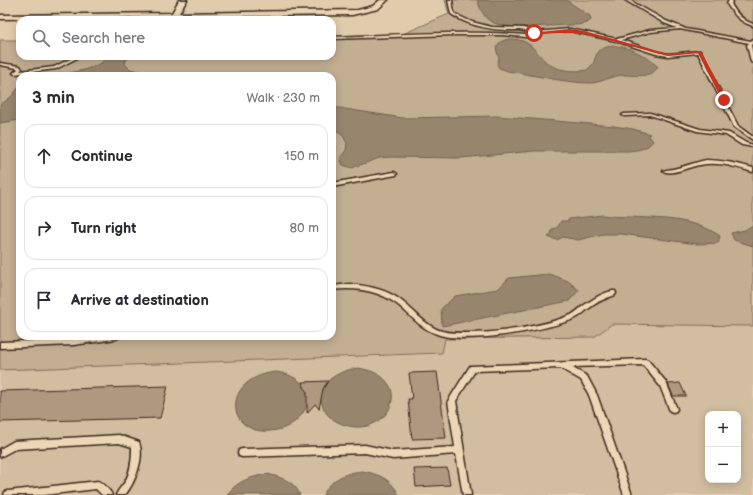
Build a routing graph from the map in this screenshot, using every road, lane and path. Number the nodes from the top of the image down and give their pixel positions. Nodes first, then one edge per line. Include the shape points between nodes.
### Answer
1 (183, 0) edge
2 (384, 0) edge
3 (450, 0) edge
4 (627, 0) edge
5 (731, 0) edge
6 (174, 15) junction
7 (0, 16) edge
8 (753, 26) edge
9 (682, 29) junction
10 (534, 33) junction
11 (336, 38) edge
12 (617, 40) junction
13 (752, 41) edge
14 (610, 42) dead end
15 (71, 60) edge
16 (753, 62) edge
17 (0, 64) edge
18 (16, 72) edge
19 (27, 72) edge
20 (624, 115) dead end
21 (753, 139) edge
22 (753, 146) edge
23 (753, 170) edge
24 (666, 171) dead end
25 (394, 174) dead end
26 (336, 183) edge
27 (336, 287) edge
28 (613, 293) dead end
29 (83, 340) edge
30 (0, 345) edge
31 (561, 365) junction
32 (674, 409) dead end
33 (460, 450) junction
34 (0, 453) edge
35 (242, 453) dead end
36 (8, 495) edge
37 (108, 495) edge
38 (120, 495) edge
39 (467, 495) edge
40 (628, 495) edge

1 - 6 street
2 - 6 street via 379,6 357,12
3 - 10 lane via 452,13 461,19 488,27 522,29
4 - 9 lane
5 - 8 lane via 729,4 734,14
6 - 7 street
9 - 12 lane via 650,31
9 - 13 lane
10 - 11 lane via 526,36 448,33
10 - 12 lane via 570,30
12 - 14 lane
12 - 21 lane via 668,55 699,52 736,127
13 - 16 lane via 749,45
15 - 19 lane via 56,68
17 - 18 lane via 19,67
20 - 22 lane via 650,114 699,130 727,134
23 - 24 lane via 714,161 697,163 674,172
25 - 26 lane
27 - 28 lane via 378,291 391,295 428,327 441,333 470,335 526,329 560,322 575,316 598,298
29 - 30 lane
31 - 32 lane via 645,362 663,384
31 - 33 lane via 473,368 452,401
31 - 40 lane via 584,378 593,396
33 - 35 lane via 393,455 365,449
33 - 39 lane
34 - 38 lane via 14,445 119,439 136,445 137,462 128,486
36 - 37 lane via 98,485

